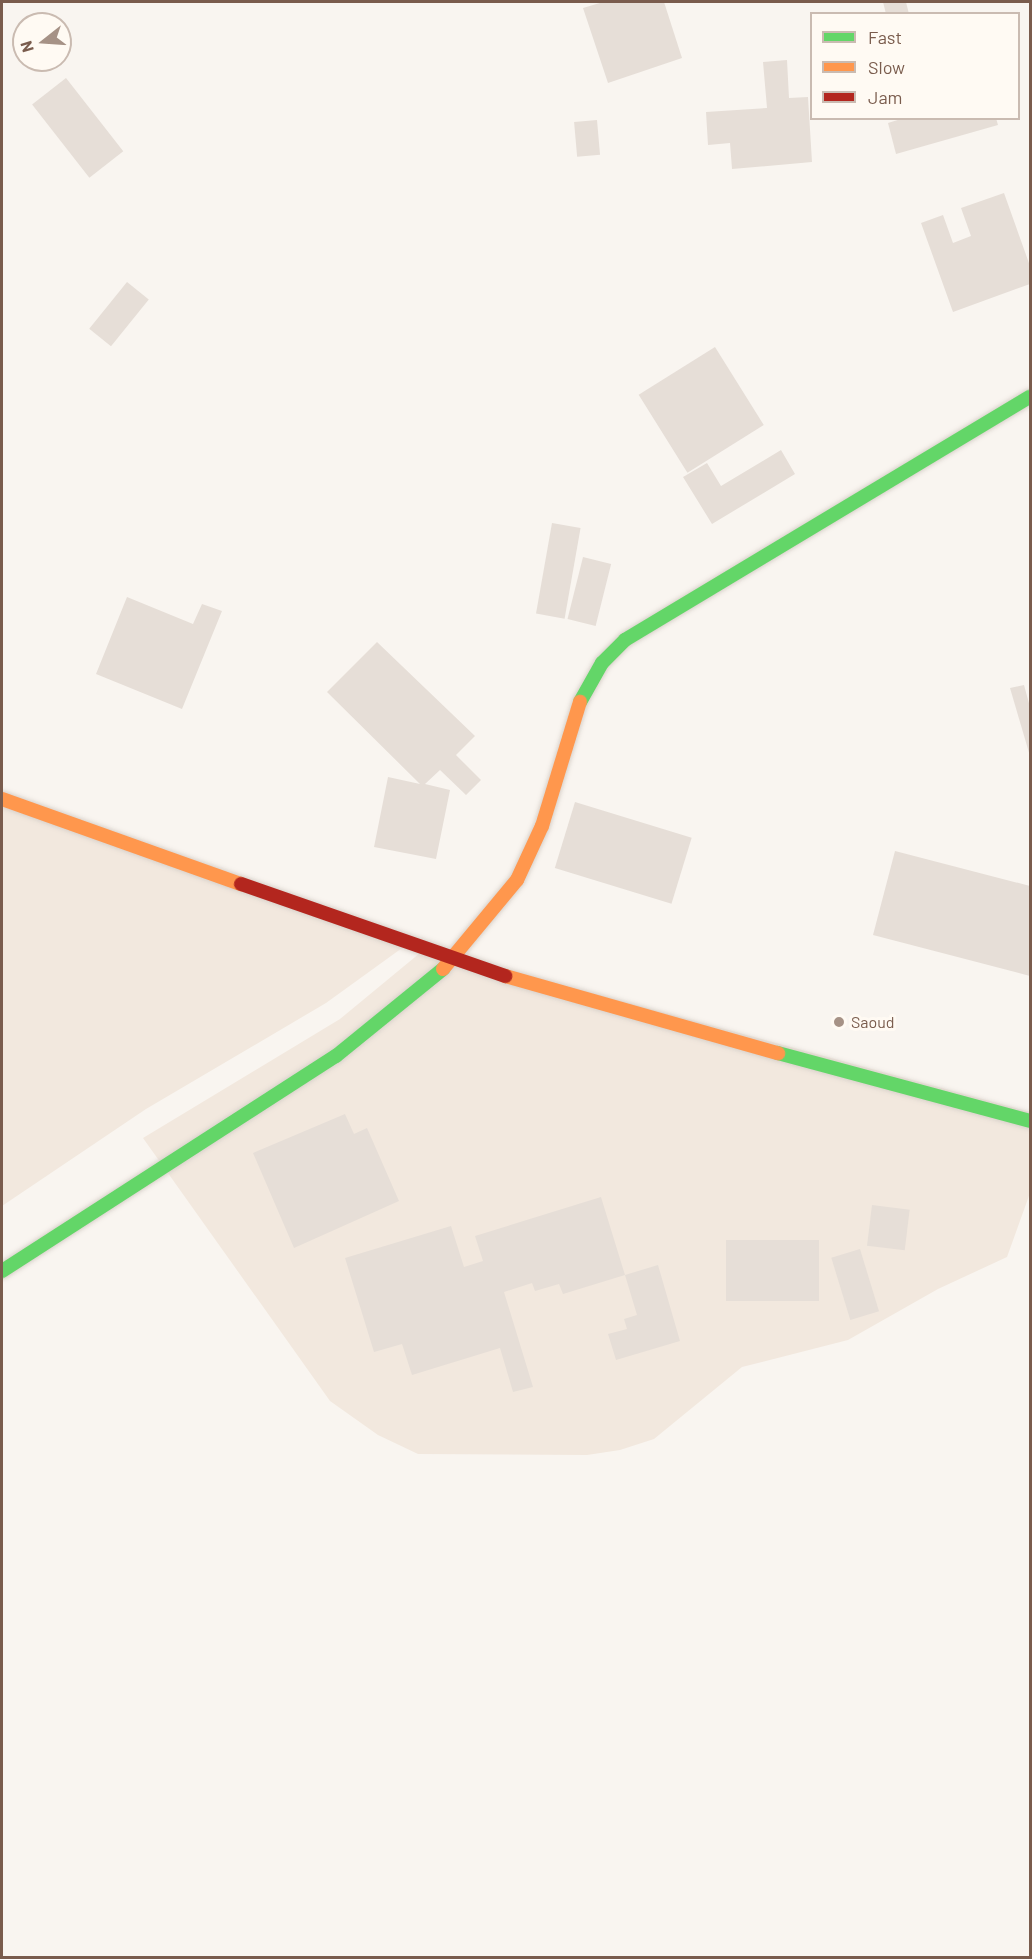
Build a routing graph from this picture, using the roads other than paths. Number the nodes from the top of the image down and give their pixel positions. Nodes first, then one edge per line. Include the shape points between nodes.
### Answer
1 (1030, 397) edge
2 (2, 800) edge
3 (454, 960) junction
4 (1030, 1121) edge
5 (2, 1271) edge

1 - 3 street via 626,640 602,663 574,713 542,826 517,880
2 - 3 street
3 - 4 street via 605,1007
3 - 5 street via 336,1056

